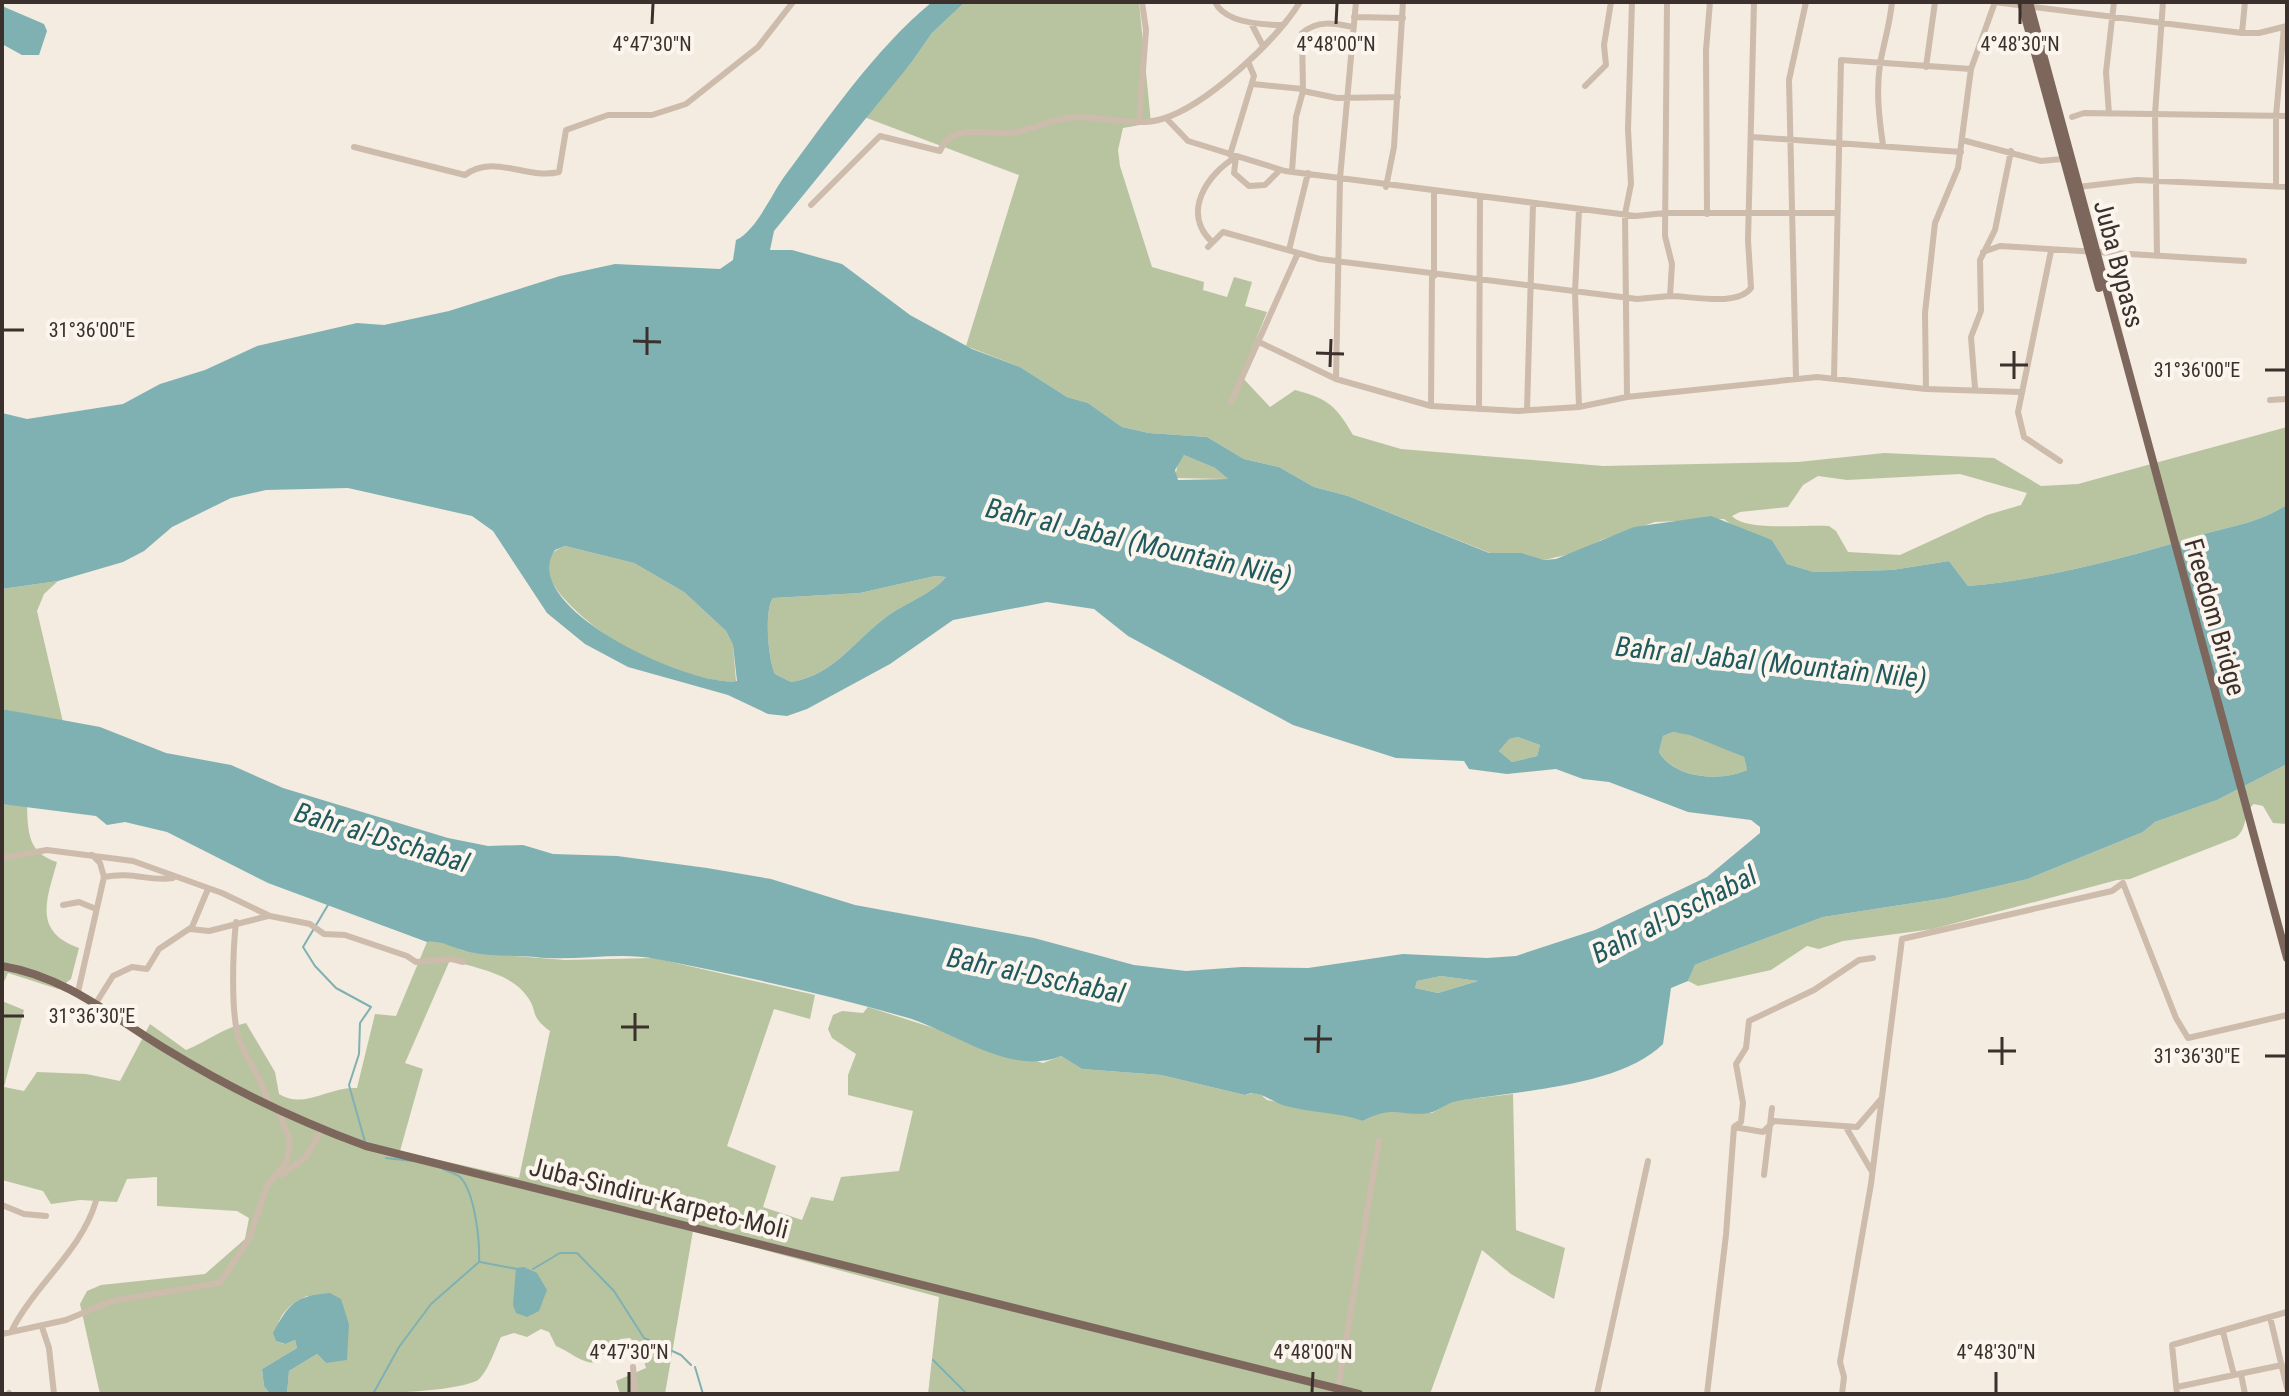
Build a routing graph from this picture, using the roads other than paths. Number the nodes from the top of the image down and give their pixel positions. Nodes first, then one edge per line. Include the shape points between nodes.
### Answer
1 (793, 2) edge
2 (1142, 2) edge
3 (1215, 2) edge
4 (1300, 2) edge
5 (1356, 2) edge
6 (1403, 2) edge
7 (1611, 2) edge
8 (1632, 2) edge
9 (1667, 2) edge
10 (1710, 2) edge
11 (1754, 2) edge
12 (1806, 2) edge
13 (1892, 2) edge
14 (1935, 2) edge
15 (1993, 2) edge
16 (2068, 2) edge
17 (2114, 2) edge
18 (2163, 2) edge
19 (2245, 2) edge
20 (2026, 4) edge
21 (2067, 12) junction
22 (1354, 17) junction
23 (2112, 17) junction
24 (1403, 18) junction
25 (1249, 20) junction
26 (2161, 24) junction
27 (1285, 25) junction
28 (2285, 26) edge
29 (1353, 27) junction
30 (2242, 33) junction
31 (1263, 46) junction
32 (1249, 64) junction
33 (1880, 64) junction
34 (1926, 67) junction
35 (1971, 69) junction
36 (1253, 84) junction
37 (1585, 86) dead end
38 (1303, 90) junction
39 (1398, 97) junction
40 (1349, 99) junction
41 (2109, 114) junction
42 (2155, 114) junction
43 (2276, 116) junction
44 (2287, 116) edge
45 (2072, 117) dead end
46 (1166, 118) junction
47 (1139, 122) junction
48 (1752, 137) junction
49 (1790, 138) junction
50 (1962, 140) junction
51 (1838, 143) junction
52 (1883, 145) junction
53 (354, 147) dead end
54 (2011, 151) junction
55 (1961, 152) junction
56 (1233, 156) junction
57 (2062, 159) junction
58 (1280, 170) junction
59 (1292, 171) junction
60 (1308, 173) junction
61 (1340, 178) junction
62 (2159, 182) junction
63 (1386, 187) junction
64 (2276, 187) junction
65 (2287, 187) edge
66 (2074, 188) junction
67 (1434, 192) junction
68 (1480, 198) junction
69 (1533, 204) junction
70 (811, 205) dead end
71 (1579, 210) junction
72 (1665, 213) junction
73 (1836, 213) junction
74 (1625, 214) junction
75 (1707, 214) junction
76 (1749, 214) junction
77 (1791, 215) junction
78 (1289, 250) junction
79 (2051, 251) junction
80 (1983, 252) junction
81 (1298, 253) junction
82 (2092, 253) junction
83 (2157, 256) junction
84 (1339, 261) junction
85 (2244, 261) dead end
86 (1433, 276) junction
87 (1480, 280) junction
88 (1530, 286) junction
89 (1575, 292) junction
90 (1670, 296) junction
91 (1626, 298) junction
92 (1257, 341) junction
93 (1796, 378) junction
94 (1834, 378) junction
95 (1336, 379) junction
96 (1975, 388) junction
97 (1926, 389) junction
98 (2020, 392) junction
99 (1627, 397) junction
100 (2287, 399) edge
101 (2270, 400) dead end
102 (1231, 402) dead end
103 (1431, 406) junction
104 (1579, 407) junction
105 (2136, 407) joint
106 (1479, 409) junction
107 (1527, 410) junction
108 (2060, 461) dead end
109 (92, 855) junction
110 (2, 858) edge
111 (104, 877) junction
112 (173, 878) junction
113 (208, 889) junction
114 (63, 905) dead end
115 (96, 909) junction
116 (270, 916) junction
117 (236, 922) junction
118 (190, 929) junction
119 (1873, 958) dead end
120 (2287, 958) edge
121 (463, 962) dead end
122 (2, 964) edge
123 (78, 992) junction
124 (96, 1003) junction
125 (2287, 1015) edge
126 (1882, 1098) junction
127 (273, 1106) junction
128 (1772, 1108) dead end
129 (1774, 1121) junction
130 (1734, 1127) junction
131 (323, 1128) junction
132 (1847, 1129) junction
133 (1379, 1140) dead end
134 (1648, 1161) dead end
135 (1871, 1170) junction
136 (1764, 1175) dead end
137 (278, 1176) junction
138 (96, 1201) dead end
139 (2, 1206) edge
140 (46, 1216) dead end
141 (2287, 1312) edge
142 (2270, 1317) junction
143 (42, 1327) junction
144 (11, 1332) junction
145 (2223, 1332) junction
146 (2, 1334) edge
147 (2282, 1365) junction
148 (633, 1367) dead end
149 (2237, 1375) junction
150 (2287, 1388) edge
151 (1334, 1391) edge
152 (2177, 1391) edge
153 (54, 1394) edge
154 (635, 1394) edge
155 (1359, 1394) edge
156 (1597, 1394) edge
157 (1707, 1394) edge
158 (1842, 1394) edge
159 (2245, 1394) edge

1 - 53 street via 758,47 686,104 652,115 608,115 566,130 559,172 493,164 465,175
2 - 47 street via 1146,30
3 - 25 street via 1228,16
4 - 27 street
5 - 22 street
6 - 24 street
7 - 37 street via 1606,65
8 - 74 street via 1631,184
9 - 72 street
10 - 75 street
11 - 48 street
12 - 49 street via 1789,80
13 - 33 street
14 - 34 street
15 - 20 street
15 - 35 street
16 - 21 street
17 - 23 street
18 - 26 street
19 - 30 street
20 - 21 street
20 - 57 main road, Juba Bypass
20 - 66 main road, Juba Bypass
21 - 23 street
22 - 24 street
22 - 29 street
23 - 26 street
23 - 41 street via 2106,72
24 - 39 street
25 - 27 street
25 - 31 street
26 - 30 street
26 - 42 street
27 - 31 street
28 - 30 street
28 - 43 street
29 - 38 street via 1313,24 1302,33
29 - 40 street
31 - 32 street
32 - 36 street via 1255,71
32 - 46 street
33 - 34 street
33 - 51 street via 1841,60
33 - 52 street
34 - 35 street
35 - 50 street
36 - 38 street
36 - 56 street
38 - 40 street
38 - 59 street
39 - 40 street
39 - 63 street
40 - 61 street
41 - 42 street
41 - 45 street
42 - 43 street
42 - 62 street
43 - 44 street
43 - 64 street
46 - 47 street
46 - 56 street via 1188,141
47 - 70 street via 1068,118 1009,133 970,132 945,141 940,151 880,136
48 - 49 street
48 - 76 street
49 - 51 street
49 - 77 street
50 - 54 street
50 - 55 street
51 - 52 street
51 - 73 street
52 - 55 street
54 - 57 street via 2041,161
54 - 80 street via 1995,230
55 - 97 street via 1934,229 1925,313
56 - 58 street
56 - 58 street via 1234,173 1249,186 1265,185
56 - 78 street via 1209,177 1197,213 1210,244 1223,232
57 - 66 main road, Juba Bypass
58 - 59 street
59 - 60 street
60 - 61 street
60 - 78 street
61 - 63 street
61 - 84 street
62 - 64 street
62 - 66 street via 2124,180
62 - 83 street
63 - 67 street
64 - 65 street
66 - 82 main road, Juba Bypass
67 - 68 street
67 - 86 street
68 - 69 street
68 - 87 street
69 - 71 street
69 - 88 street
71 - 74 street
71 - 89 street
72 - 74 street
72 - 75 street
72 - 90 street
73 - 77 street
73 - 94 street
74 - 91 street
75 - 76 street
76 - 77 street
76 - 90 street via 1749,292 1730,298
77 - 93 street
78 - 81 street
79 - 80 street via 2000,246
79 - 82 street
79 - 98 street
80 - 96 street via 1981,311 1971,337
81 - 84 street
81 - 92 street
82 - 83 street
82 - 105 main road, Juba Bypass
83 - 85 street
84 - 86 street
84 - 95 street
86 - 87 street
86 - 103 street
87 - 88 street
87 - 106 street
88 - 89 street
88 - 107 street
89 - 91 street
89 - 104 street
90 - 91 street
91 - 99 street
92 - 95 street
92 - 102 street
93 - 94 street
93 - 99 street via 1770,385
94 - 97 street
95 - 103 street
96 - 97 street
96 - 98 street
98 - 108 street via 2024,437
99 - 104 street
100 - 101 street
103 - 106 street
104 - 107 street
105 - 120 main road, Freedom Bridge
106 - 107 street
109 - 110 street via 47,850
109 - 111 street
109 - 112 street via 133,861
111 - 112 street via 137,873 156,881
111 - 115 street
112 - 113 street
113 - 116 street
113 - 118 street
114 - 115 street via 79,902
115 - 123 street
116 - 117 street
116 - 121 street via 310,924 324,934 345,935 416,962
117 - 118 street via 209,931
117 - 127 street via 232,978 238,1038
118 - 124 street via 159,949 147,969 132,967 113,976
119 - 130 street via 1859,960 1814,990 1749,1021 1746,1048 1736,1066 1743,1110
122 - 123 main road, Juba-Sindiru-Karpeto-Moli
123 - 124 main road, Juba-Sindiru-Karpeto-Moli
124 - 127 main road, Juba-Sindiru-Karpeto-Moli via 167,1050
125 - 126 street via 2188,1038 2123,883 2112,891 1902,939
126 - 132 street via 1864,1122
126 - 135 street
127 - 131 main road, Juba-Sindiru-Karpeto-Moli
127 - 137 street via 290,1141
128 - 129 street
129 - 130 street via 1763,1132
129 - 132 street
129 - 136 street
130 - 157 street
131 - 137 street via 305,1158
131 - 151 main road, Juba-Sindiru-Karpeto-Moli via 384,1151
132 - 135 street
133 - 151 street
134 - 156 street
135 - 158 street via 1840,1362
137 - 143 street via 264,1191 249,1239 220,1283 112,1301
138 - 144 street via 77,1242 30,1297
139 - 140 street
141 - 142 street
142 - 145 street
142 - 147 street
143 - 144 street
143 - 153 street
144 - 146 street
145 - 149 street
145 - 152 street via 2172,1345
147 - 149 street
147 - 150 street
148 - 154 street
149 - 152 street
149 - 159 street
151 - 155 main road, Juba-Sindiru-Karpeto-Moli

